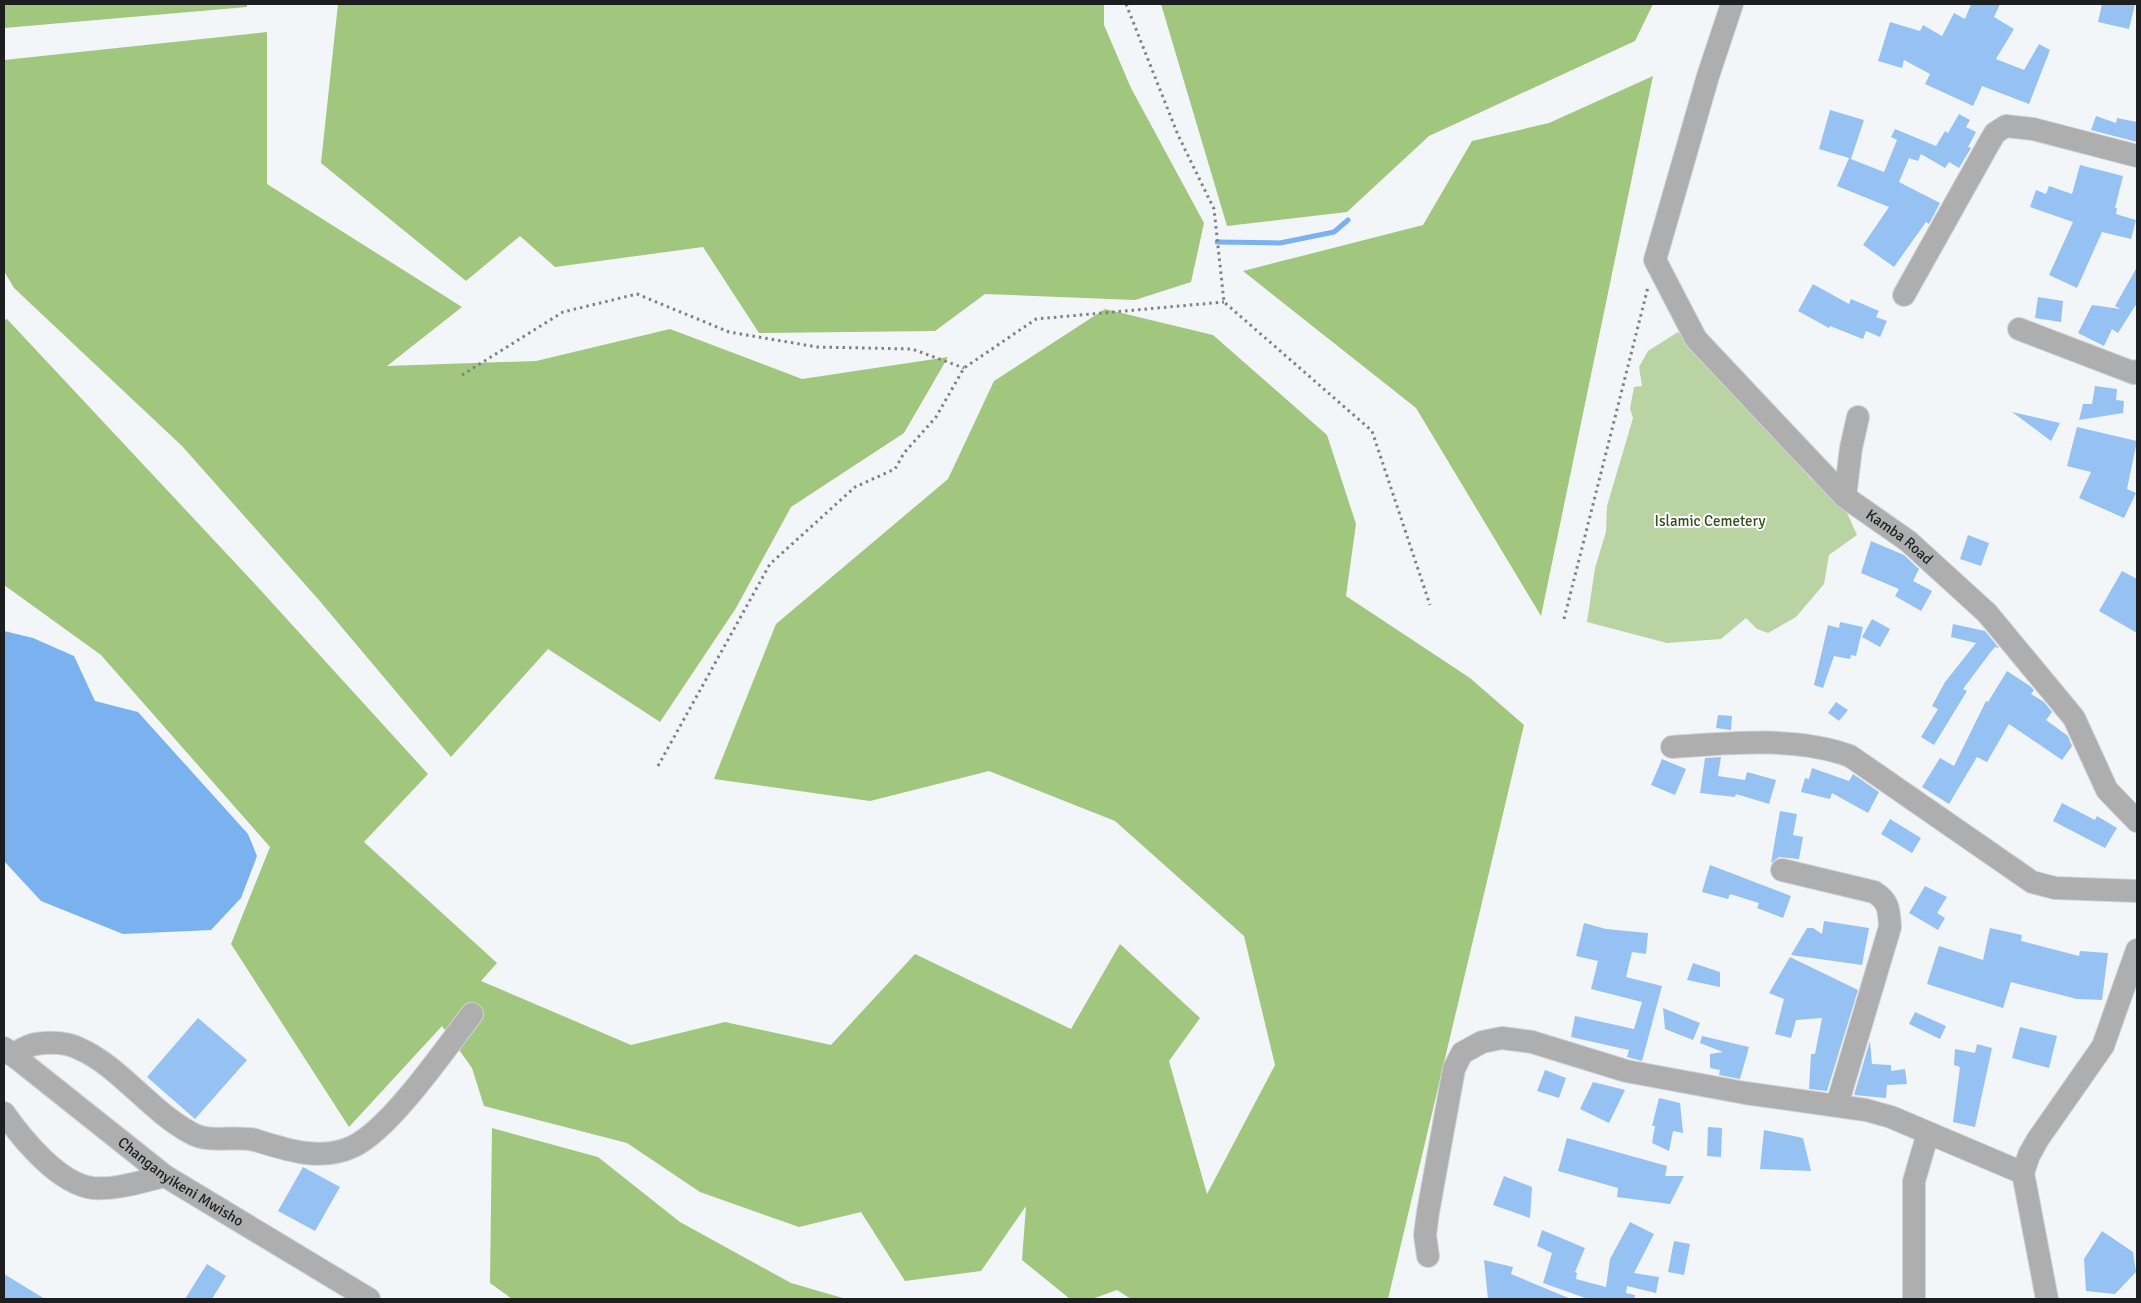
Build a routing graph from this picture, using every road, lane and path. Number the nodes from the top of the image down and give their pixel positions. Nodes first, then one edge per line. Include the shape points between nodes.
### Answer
1 (1126, 4) edge
2 (1732, 4) edge
3 (2137, 156) edge
4 (1654, 260) junction
5 (1904, 295) dead end
6 (1224, 302) junction
7 (2018, 329) dead end
8 (964, 368) junction
9 (2137, 371) edge
10 (462, 375) dead end
11 (1858, 417) dead end
12 (1845, 497) junction
13 (1430, 605) dead end
14 (1564, 619) dead end
15 (1672, 747) dead end
16 (658, 766) dead end
17 (2137, 821) edge
18 (1782, 870) dead end
19 (2137, 891) edge
20 (2137, 950) edge
21 (472, 1014) dead end
22 (8, 1051) edge
23 (1836, 1105) junction
24 (4, 1113) edge
25 (1928, 1133) junction
26 (2023, 1173) junction
27 (165, 1176) junction
28 (1428, 1256) dead end
29 (369, 1299) edge
30 (1914, 1299) edge
31 (2047, 1299) edge

1 - 6 path via 1178,135 1214,209
2 - 4 street
3 - 5 street via 2033,129 2006,126 1995,133
4 - 12 street, Kamba Road via 1696,339
4 - 14 path
6 - 8 path via 1036,319
6 - 13 path via 1372,430
7 - 9 street via 2134,373
8 - 10 path via 912,349 817,347 729,332 637,294 563,312
8 - 16 path via 936,417 895,469 855,487 770,564
11 - 12 street
12 - 17 street, Kamba Road via 1908,541 1988,613 2074,718 2107,790
15 - 19 street via 1744,742 1828,748 1850,756 2032,882 2055,888
18 - 23 street via 1874,892 1889,907 1890,927
20 - 26 street via 2102,1046 2038,1139
21 - 22 street via 374,1133 335,1153 306,1154 252,1140 193,1134 159,1112 80,1048 59,1043 34,1044
22 - 27 street, Changanyikeni Mwisho
23 - 25 street via 1891,1117
23 - 28 street via 1745,1093 1626,1071 1532,1042 1502,1038 1482,1042 1462,1053 1454,1069 1428,1212 1425,1235
24 - 27 street via 42,1159 71,1181 93,1188 123,1186
25 - 26 street
25 - 30 street via 1914,1181
26 - 31 street
27 - 29 street, Changanyikeni Mwisho

